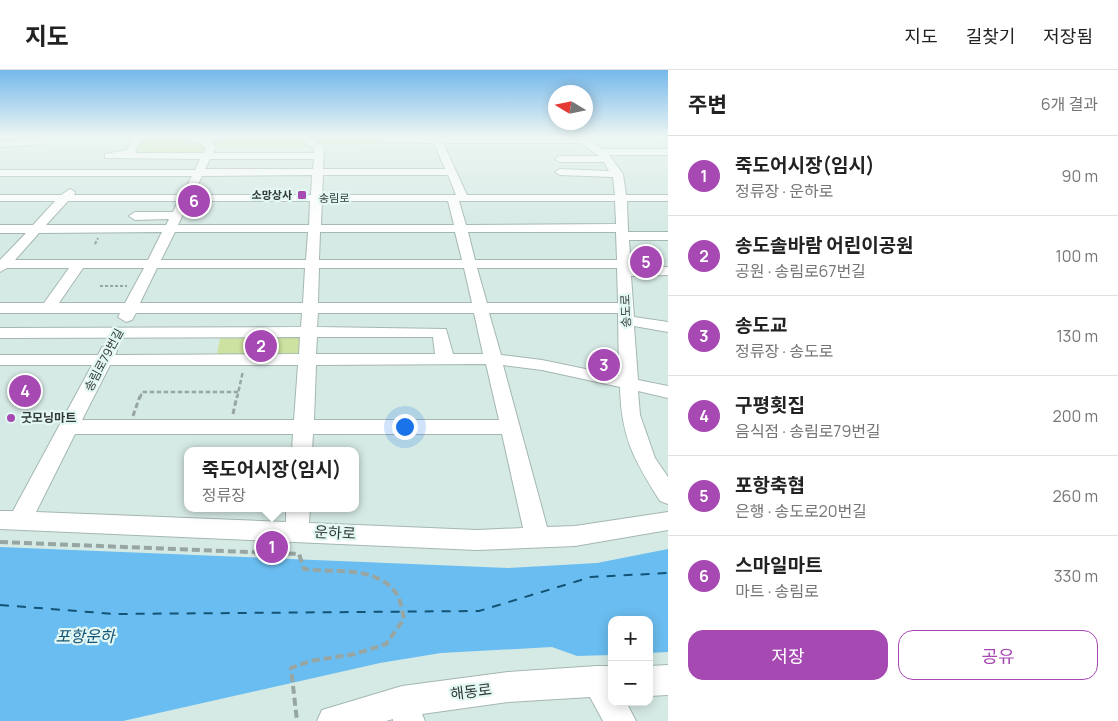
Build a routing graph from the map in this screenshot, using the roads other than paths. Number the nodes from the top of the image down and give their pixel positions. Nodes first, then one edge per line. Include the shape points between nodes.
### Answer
1 (95, 166) edge
2 (201, 166) edge
3 (317, 166) edge
4 (448, 166) edge
5 (612, 166) edge
6 (317, 172) junction
7 (450, 172) junction
8 (560, 172) dead end
9 (0, 173) edge
10 (89, 173) junction
11 (198, 173) junction
12 (618, 174) junction
13 (415, 189) dead end
14 (316, 194) junction
15 (0, 198) edge
16 (65, 198) junction
17 (186, 198) junction
18 (458, 198) junction
19 (621, 198) junction
20 (668, 198) edge
21 (135, 216) dead end
22 (174, 222) junction
23 (461, 228) junction
24 (0, 229) edge
25 (36, 229) junction
26 (315, 229) junction
27 (622, 232) junction
28 (668, 236) edge
29 (312, 263) junction
30 (470, 263) junction
31 (79, 264) junction
32 (152, 264) junction
33 (1, 265) edge
34 (625, 268) junction
35 (668, 271) edge
36 (0, 308) edge
37 (48, 308) junction
38 (130, 308) junction
39 (311, 308) junction
40 (482, 308) junction
41 (626, 314) junction
42 (668, 327) edge
43 (0, 333) edge
44 (117, 333) junction
45 (214, 333) junction
46 (309, 333) junction
47 (104, 359) junction
48 (445, 359) junction
49 (495, 359) junction
50 (0, 360) edge
51 (207, 360) junction
52 (308, 360) junction
53 (628, 384) junction
54 (668, 392) edge
55 (69, 427) junction
56 (511, 427) junction
57 (303, 428) junction
58 (302, 447) edge
59 (668, 495) edge
60 (10, 520) edge
61 (668, 521) edge
62 (298, 531) edge
63 (538, 539) junction
64 (653, 680) edge
65 (668, 680) edge
66 (604, 681) edge
67 (405, 711) edge
68 (333, 721) edge
69 (620, 721) edge

1 - 10 street
2 - 11 street, 송림로79번길
3 - 6 street
4 - 7 street
5 - 12 street, 송도로
6 - 7 street via 392,168
6 - 11 street
6 - 14 street
7 - 18 street
8 - 12 street
9 - 10 street
10 - 11 street
10 - 16 street
11 - 17 street, 송림로79번길
12 - 19 street, 송도로
13 - 14 street
14 - 17 street, 송림로
14 - 18 street, 송림로
14 - 26 street
15 - 16 street, 송림로
16 - 17 street, 송림로
16 - 25 street
17 - 22 street, 송림로79번길
18 - 19 street, 송림로
18 - 23 street
19 - 20 street, 송림로
19 - 27 street, 송도로
21 - 22 street
22 - 25 street
22 - 26 street
22 - 32 street, 송림로79번길
23 - 26 street
23 - 27 street
23 - 30 street
24 - 25 street
25 - 33 street
26 - 29 street
27 - 28 street
27 - 34 street, 송도로
29 - 30 street
29 - 32 street
29 - 39 street
30 - 34 street
30 - 40 street
31 - 32 street
31 - 33 street
31 - 37 street
32 - 38 street, 송림로79번길
34 - 35 street
34 - 41 street, 송도로
36 - 37 street
37 - 38 street
38 - 39 street
38 - 44 street, 송림로79번길
39 - 40 street
39 - 46 street
40 - 41 street
40 - 49 street
41 - 42 street
41 - 53 street, 송도로
43 - 44 street
44 - 45 street
44 - 47 street, 송림로79번길
45 - 46 street
45 - 51 street
46 - 48 street via 440,332
46 - 52 street
47 - 50 street
47 - 51 street
47 - 55 street, 송림로79번길
48 - 49 street
48 - 52 street
49 - 53 street via 542,365
49 - 56 street
51 - 52 street
52 - 57 street
53 - 54 street
53 - 59 street, 송도로 via 630,415 638,444
55 - 57 street
55 - 60 street, 송림로79번길
56 - 57 street
56 - 63 street
57 - 58 street
60 - 62 street, 운하로
61 - 63 street, 운하로
62 - 63 street, 운하로 via 440,539
64 - 65 street
66 - 67 street, 해동로 via 508,687
66 - 69 street
67 - 68 street, 해동로

